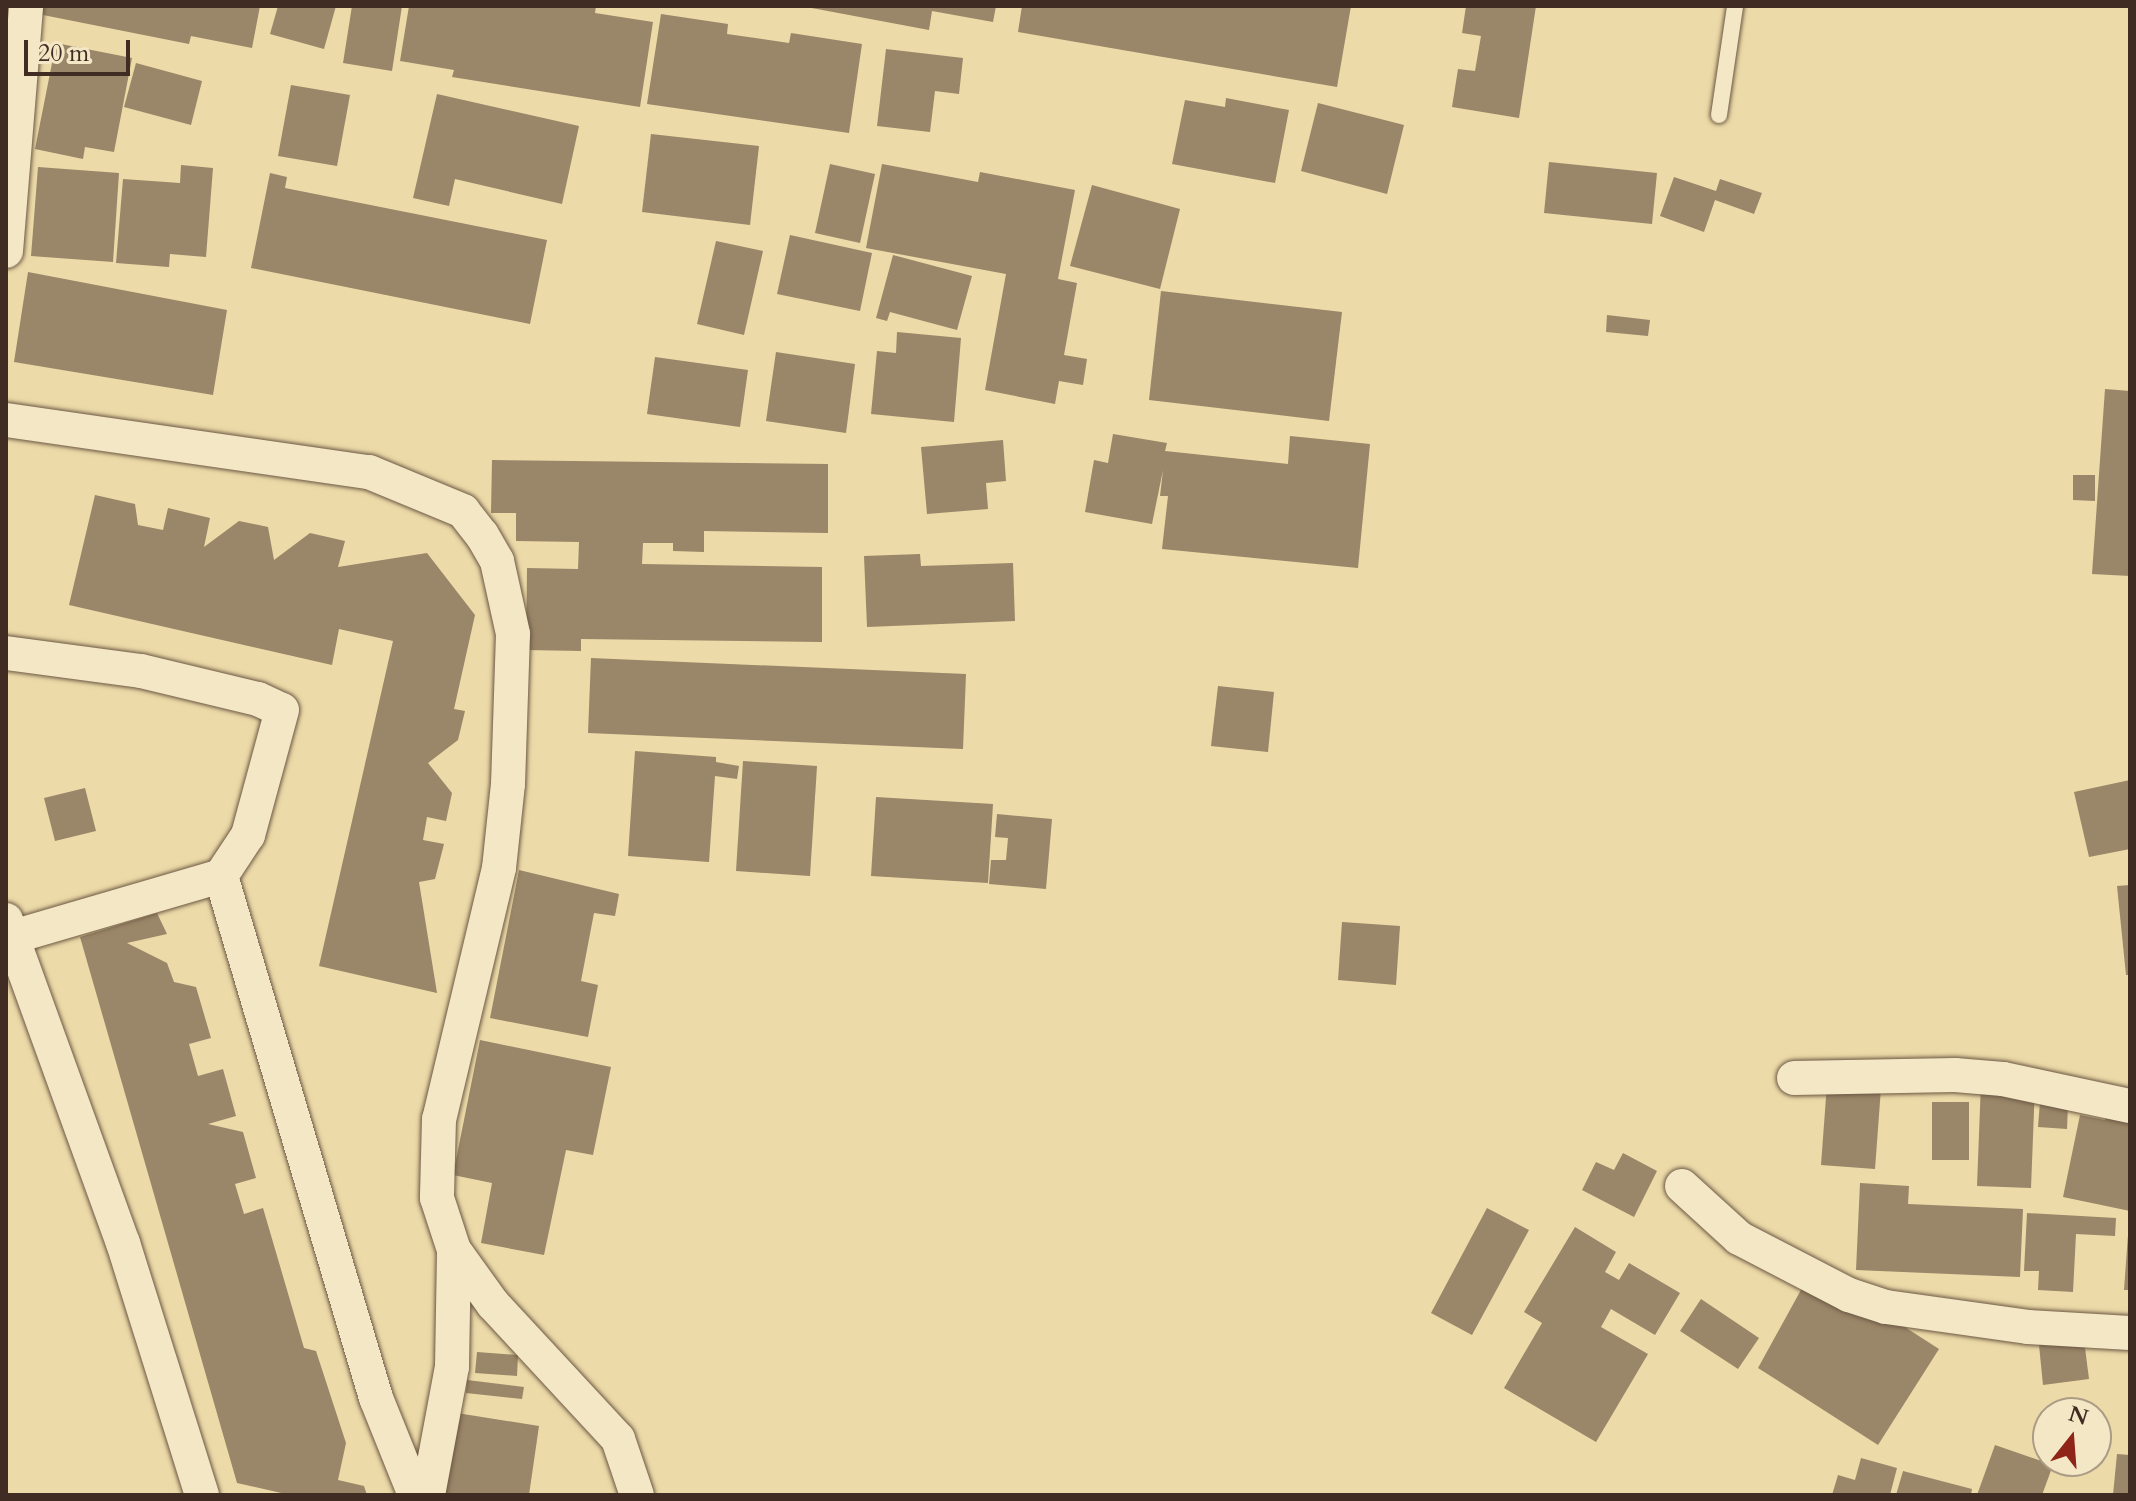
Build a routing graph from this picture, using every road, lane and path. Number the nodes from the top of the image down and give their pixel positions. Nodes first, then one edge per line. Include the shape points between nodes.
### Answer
1 (26, 6) edge
2 (1735, 6) edge
3 (1719, 115) dead end
4 (6, 251) edge
5 (6, 420) edge
6 (6, 653) edge
7 (221, 876) junction
8 (9, 929) edge
9 (1794, 1078) dead end
10 (2130, 1106) edge
11 (1682, 1186) dead end
12 (454, 1250) junction
13 (2130, 1333) edge
14 (202, 1495) edge
15 (415, 1495) edge
16 (428, 1495) edge
17 (637, 1495) edge

1 - 4 street
2 - 3 lane
5 - 12 street via 369,472 416,487 463,511 482,535 508,602 514,698 499,868 442,1106 435,1160 437,1198
6 - 7 street via 141,671 258,699 282,710 248,835
7 - 8 street
7 - 15 street via 376,1398
8 - 14 street via 123,1243
9 - 10 street via 1955,1075 2003,1079
11 - 13 street via 1739,1238 1849,1295 1886,1307 2028,1327
12 - 16 street via 452,1367
12 - 17 street via 493,1304 618,1439

